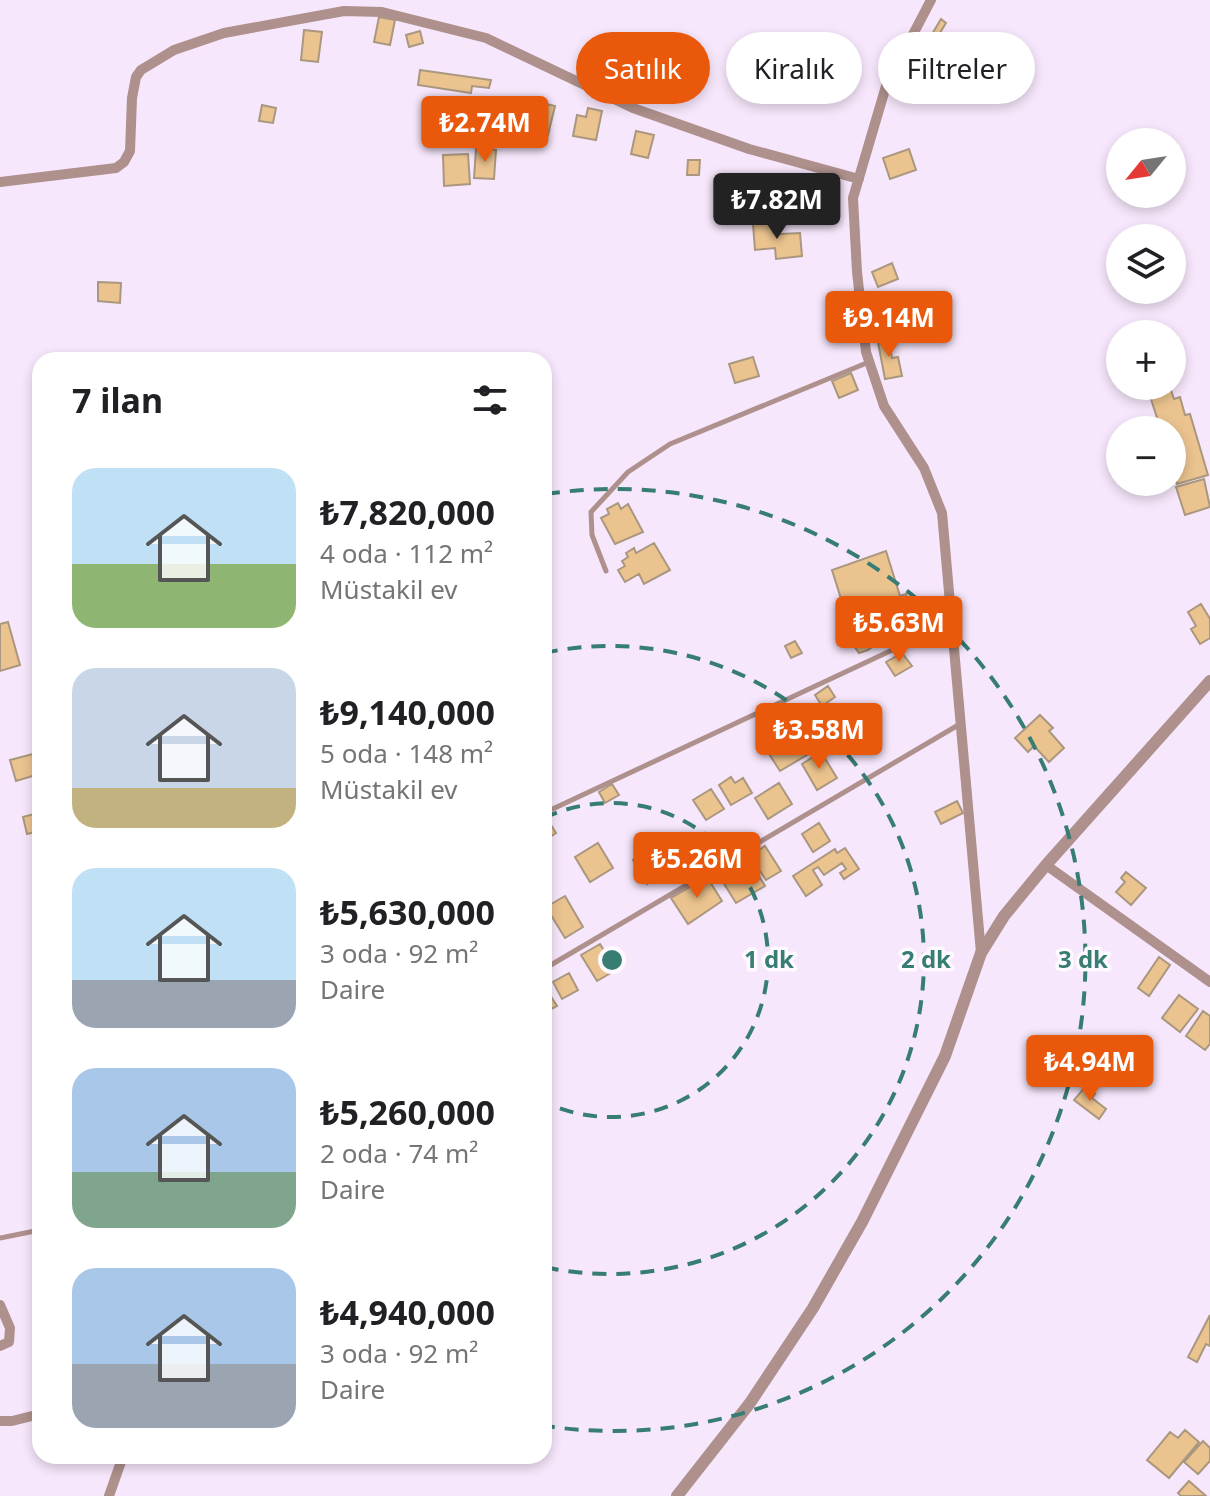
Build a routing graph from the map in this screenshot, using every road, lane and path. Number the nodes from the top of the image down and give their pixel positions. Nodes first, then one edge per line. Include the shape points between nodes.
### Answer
1 (931, 0) edge
2 (859, 179) junction
3 (0, 182) edge
4 (869, 361) junction
5 (606, 571) dead end
6 (951, 622) junction
7 (1210, 681) edge
8 (961, 723) junction
9 (552, 809) edge
10 (1046, 865) junction
11 (981, 953) junction
12 (552, 964) edge
13 (1210, 982) edge
14 (32, 1232) edge
15 (0, 1238) edge
16 (0, 1305) edge
17 (0, 1346) edge
18 (32, 1416) edge
19 (0, 1421) edge
20 (120, 1464) edge
21 (109, 1496) edge
22 (677, 1496) edge

1 - 2 street via 886,86
2 - 3 street via 749,149 633,108 486,38 382,12 344,11 224,33 174,50 136,77 130,151 124,162 116,168
2 - 4 street via 853,198 857,272
4 - 5 lane via 670,444 628,472 591,512 592,535
4 - 6 street via 884,406 924,468 942,513
6 - 8 street
6 - 9 lane
7 - 10 street
8 - 11 street
8 - 12 lane
10 - 11 street
10 - 13 street
11 - 22 street via 945,1056 862,1222 750,1403
14 - 15 lane
16 - 17 street via 10,1328 9,1342
18 - 19 street
20 - 21 street

